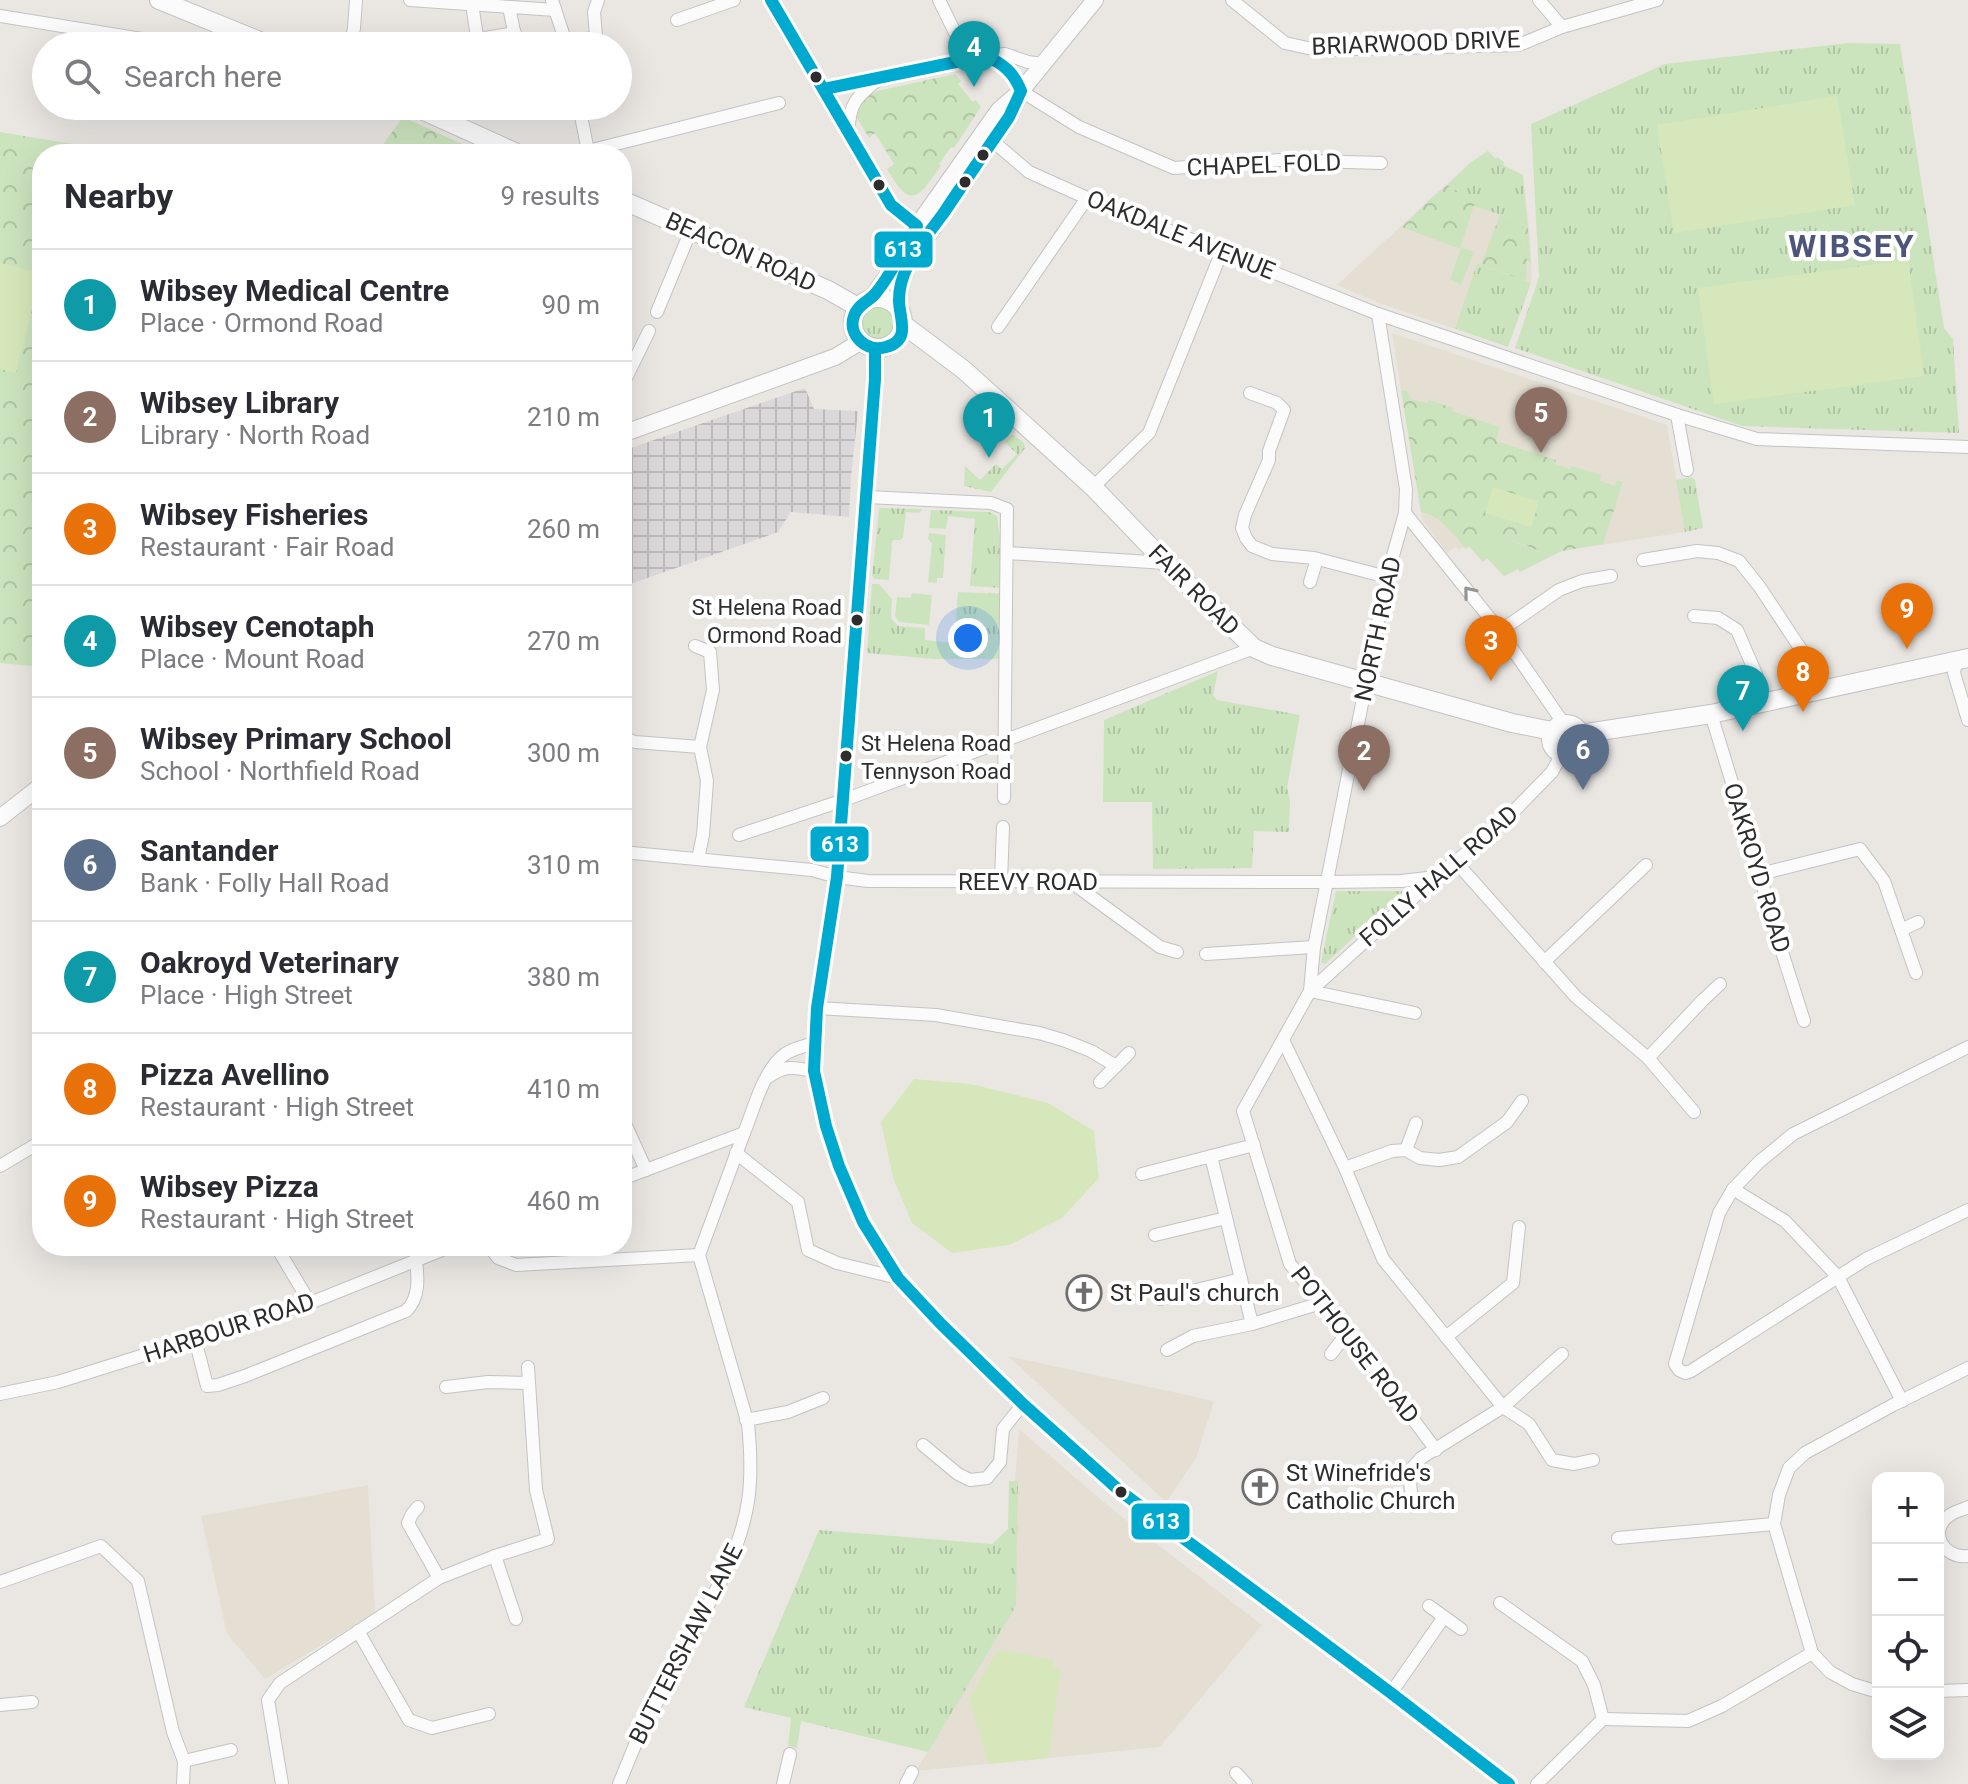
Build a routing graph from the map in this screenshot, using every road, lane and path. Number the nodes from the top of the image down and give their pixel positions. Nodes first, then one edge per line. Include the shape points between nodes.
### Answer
1 (159, 0) edge
2 (356, 0) edge
3 (410, 0) edge
4 (598, 0) edge
5 (734, 0) edge
6 (771, 0) edge
7 (939, 0) edge
8 (1232, 0) edge
9 (1539, 0) edge
10 (1657, 0) edge
11 (1092, 1) edge
12 (472, 4) junction
13 (553, 5) edge
14 (509, 7) junction
15 (0, 16) edge
16 (677, 20) dead end
17 (1562, 27) junction
18 (99, 32) edge
19 (227, 32) edge
20 (353, 32) edge
21 (476, 32) edge
22 (514, 32) edge
23 (562, 32) edge
24 (596, 32) edge
25 (985, 56) junction
26 (968, 59) junction
27 (1043, 64) junction
28 (882, 77) junction
29 (824, 89) junction
30 (1021, 91) junction
31 (779, 103) dead end
32 (444, 120) edge
33 (582, 120) edge
34 (849, 132) junction
35 (988, 137) junction
36 (497, 144) edge
37 (586, 144) edge
38 (619, 144) edge
39 (1381, 163) dead end
40 (1087, 198) junction
41 (632, 204) edge
42 (917, 226) junction
43 (691, 230) junction
44 (1222, 251) junction
45 (865, 303) junction
46 (657, 312) dead end
47 (1378, 314) junction
48 (901, 316) junction
49 (998, 327) dead end
50 (649, 331) dead end
51 (868, 345) junction
52 (632, 366) edge
53 (1250, 393) dead end
54 (1677, 415) junction
55 (632, 430) edge
56 (1968, 447) edge
57 (1687, 470) dead end
58 (1093, 487) junction
59 (867, 497) junction
60 (1405, 513) junction
61 (1007, 553) junction
62 (1317, 559) junction
63 (1643, 560) dead end
64 (1166, 563) junction
65 (1611, 576) dead end
66 (1387, 577) junction
67 (1310, 582) dead end
68 (1694, 616) dead end
69 (1500, 631) junction
70 (695, 646) dead end
71 (1254, 648) junction
72 (1962, 659) edge
73 (1366, 681) junction
74 (1816, 691) junction
75 (1762, 702) junction
76 (1711, 714) junction
77 (1968, 720) edge
78 (1558, 728) junction
79 (1580, 734) junction
80 (1005, 740) junction
81 (632, 741) edge
82 (700, 747) junction
83 (1562, 754) junction
84 (32, 793) edge
85 (1004, 798) dead end
86 (844, 800) junction
87 (0, 818) edge
88 (1003, 827) dead end
89 (739, 835) dead end
90 (632, 853) edge
91 (698, 859) junction
92 (1456, 862) junction
93 (1646, 865) dead end
94 (1760, 874) junction
95 (837, 877) junction
96 (1436, 877) junction
97 (1001, 881) junction
98 (1071, 882) junction
99 (1327, 882) junction
100 (1918, 922) dead end
101 (1901, 930) junction
102 (1314, 947) junction
103 (1177, 952) dead end
104 (1206, 954) dead end
105 (1544, 962) junction
106 (1916, 973) dead end
107 (1720, 984) dead end
108 (1310, 991) junction
109 (817, 1008) junction
110 (1415, 1013) dead end
111 (1804, 1021) dead end
112 (1283, 1040) junction
113 (815, 1043) junction
114 (1968, 1047) edge
115 (1129, 1053) dead end
116 (1648, 1058) junction
117 (1116, 1066) junction
118 (814, 1071) junction
119 (766, 1079) junction
120 (1100, 1082) dead end
121 (1522, 1101) dead end
122 (1694, 1112) dead end
123 (1416, 1123) dead end
124 (744, 1133) junction
125 (632, 1139) edge
126 (1254, 1145) junction
127 (32, 1147) edge
128 (1406, 1150) junction
129 (736, 1153) junction
130 (1211, 1156) junction
131 (0, 1166) edge
132 (1345, 1168) junction
133 (646, 1170) junction
134 (1142, 1174) dead end
135 (632, 1175) edge
136 (1733, 1189) junction
137 (1968, 1210) edge
138 (1226, 1218) junction
139 (1519, 1227) dead end
140 (1155, 1235) dead end
141 (699, 1255) junction
142 (282, 1256) edge
143 (426, 1256) edge
144 (496, 1256) edge
145 (416, 1260) junction
146 (1838, 1277) junction
147 (898, 1278) junction
148 (1241, 1279) junction
149 (1160, 1299) dead end
150 (310, 1303) junction
151 (1321, 1303) junction
152 (1252, 1324) junction
153 (1347, 1333) junction
154 (1446, 1337) junction
155 (195, 1339) junction
156 (1167, 1350) dead end
157 (1331, 1354) dead end
158 (1562, 1354) dead end
159 (528, 1367) dead end
160 (1968, 1368) edge
161 (529, 1383) junction
162 (446, 1387) dead end
163 (0, 1394) edge
164 (823, 1398) dead end
165 (1902, 1401) junction
166 (1023, 1404) junction
167 (1503, 1407) junction
168 (746, 1420) junction
169 (923, 1445) dead end
170 (1436, 1450) junction
171 (1593, 1460) dead end
172 (1412, 1502) dead end
173 (418, 1507) dead end
174 (1968, 1507) edge
175 (1774, 1524) junction
176 (1618, 1538) dead end
177 (495, 1556) junction
178 (1968, 1556) edge
179 (439, 1578) junction
180 (0, 1582) edge
181 (1500, 1603) dead end
182 (1429, 1606) dead end
183 (1444, 1617) junction
184 (516, 1619) dead end
185 (1461, 1629) dead end
186 (358, 1631) junction
187 (1812, 1653) junction
188 (1872, 1690) edge
189 (1968, 1690) edge
190 (1944, 1691) edge
191 (1391, 1693) junction
192 (32, 1702) dead end
193 (0, 1705) edge
194 (489, 1714) dead end
195 (1603, 1719) junction
196 (231, 1750) dead end
197 (790, 1754) dead end
198 (184, 1761) junction
199 (1236, 1773) dead end
200 (183, 1784) edge
201 (282, 1784) edge
202 (619, 1784) edge
203 (783, 1784) edge
204 (1246, 1784) edge
205 (1509, 1784) edge
206 (1537, 1784) edge

1 - 19 main road
2 - 20 street
3 - 12 street
4 - 24 street
5 - 16 street
6 - 29 street
7 - 26 street
8 - 17 street, BRIARWOOD DRIVE via 1285,43 1317,50 1519,45
9 - 17 street
10 - 17 street, BRIARWOOD DRIVE
11 - 27 street
12 - 14 street
12 - 21 street
13 - 14 street
13 - 23 street
14 - 22 street
15 - 18 street
25 - 26 street
25 - 27 street via 1005,54
25 - 30 street, CHAPEL FOLD via 1008,69
26 - 28 street
27 - 30 street
28 - 29 street
28 - 34 street via 854,102
29 - 34 street
30 - 35 street via 1009,117
30 - 39 street, CHAPEL FOLD via 1079,127 1174,168 1279,160
31 - 38 street
32 - 36 main road
33 - 37 street
34 - 42 street via 891,205
35 - 40 street, OAKDALE AVENUE via 1029,172
35 - 42 street
35 - 48 street via 909,263 901,280
40 - 44 street, OAKDALE AVENUE
40 - 49 street
41 - 43 main road, BEACON ROAD
42 - 45 street
43 - 45 main road, BEACON ROAD
43 - 46 street
44 - 47 street, OAKDALE AVENUE
44 - 58 street via 1149,433
45 - 48 main road via 887,299
45 - 51 main road via 852,324
47 - 54 street, OAKDALE AVENUE
47 - 60 street, NORTH ROAD via 1406,489
48 - 51 main road via 902,333 896,342 888,347
48 - 58 main road, FAIR ROAD
50 - 52 street
51 - 55 street
51 - 59 street via 875,379
53 - 62 street via 1284,410 1245,515 1246,538 1272,554
54 - 56 street, OAKDALE AVENUE via 1757,439
54 - 57 street
58 - 64 main road, FAIR ROAD
59 - 61 street via 991,503 1007,509
59 - 86 street
60 - 66 street, NORTH ROAD
69 -> 60 street
61 - 64 street
61 - 80 street
62 - 66 street
62 - 67 street
63 - 74 street via 1697,551 1739,561 1804,654
64 - 71 main road, FAIR ROAD
65 - 69 street via 1559,590
66 - 73 street, NORTH ROAD
68 - 75 street via 1718,618 1737,630
69 - 78 street
70 - 82 street via 710,652 713,690
71 - 73 main road, FAIR ROAD
71 - 80 street
72 - 74 main road
72 - 77 street via 1954,673
73 - 78 main road, FAIR ROAD via 1512,723
73 - 99 street, NORTH ROAD
74 - 75 main road
75 - 76 main road
76 - 79 main road
76 - 94 street, OAKROYD ROAD
78 - 79 main road via 1574,726
78 - 83 main road via 1550,737 1552,747
79 - 83 main road via 1578,749
80 - 85 street
80 - 86 street
81 - 82 street
82 - 91 street via 707,781
83 - 92 street, FOLLY HALL ROAD via 1543,783
84 - 87 street
86 - 89 street
86 - 95 street
88 - 97 street
90 - 91 street, REEVY ROAD
91 - 95 street, REEVY ROAD
92 - 96 street, FOLLY HALL ROAD
92 - 105 street
93 - 105 street
94 - 101 street via 1860,849 1884,881
94 - 111 street, OAKROYD ROAD
95 - 97 street, REEVY ROAD
95 - 109 street
96 - 99 street, REEVY ROAD
96 - 108 street, FOLLY HALL ROAD
97 - 98 street, REEVY ROAD
98 - 99 street, REEVY ROAD
98 - 103 street via 1160,947
99 - 102 street, NORTH ROAD
100 - 101 street
101 - 106 street
102 - 104 street
102 - 108 street, NORTH ROAD
105 - 116 street via 1576,997
107 - 116 street
108 - 110 street
108 - 112 street, FOLLY HALL ROAD
109 - 113 street
109 - 117 street via 936,1015 1039,1033
112 - 126 street, FOLLY HALL ROAD via 1243,1111
112 - 132 street
113 - 118 street
113 - 119 street via 784,1055
114 - 136 street via 1793,1134
115 - 117 street
116 - 122 street
117 - 120 street
118 - 119 street via 780,1069
118 - 147 street via 839,1166 863,1222
119 - 124 street
121 - 128 street via 1507,1122 1458,1157 1420,1158
123 - 128 street
124 - 129 street
124 - 133 street
125 - 133 street
126 - 130 street
126 - 151 street, POTHOUSE ROAD via 1290,1264
127 - 131 street
128 - 132 street
129 - 141 street
129 - 147 street via 798,1202 808,1250
130 - 134 street
130 - 138 street
132 - 154 street via 1383,1259
133 - 135 street
136 - 146 street via 1785,1221
136 - 146 street via 1719,1213 1675,1364 1679,1370 1691,1371
137 - 146 street
138 - 140 street
138 - 148 street
139 - 154 street via 1513,1283
141 - 144 street via 516,1265
141 - 168 street, BUTTERSHAW LANE
142 - 150 street
143 - 145 street, HARBOUR ROAD
145 - 150 street, HARBOUR ROAD
145 - 155 street via 416,1296 406,1311 245,1376 207,1386
146 - 165 street
147 - 166 street
148 - 149 street
148 - 152 street
150 - 155 street, HARBOUR ROAD
151 - 152 street
151 - 153 street, POTHOUSE ROAD
152 - 156 street via 1193,1336
153 - 157 street
153 - 170 street, POTHOUSE ROAD
154 - 167 street
155 - 163 street, HARBOUR ROAD via 58,1382
158 - 167 street
159 - 161 street
160 - 165 street
161 - 162 street
161 - 177 street via 536,1490 548,1539
164 - 168 street
165 - 175 street via 1805,1453 1789,1468
166 - 169 street via 1003,1429 1000,1462 987,1478 970,1480 958,1474
166 - 191 street via 1120,1491
167 - 170 street
167 - 171 street via 1529,1424 1552,1460
168 - 202 street, BUTTERSHAW LANE via 751,1489 739,1543
170 - 172 street via 1409,1472
173 - 179 street via 408,1523
174 - 178 street via 1944,1521 1940,1539 1952,1555
175 - 176 street
175 - 187 street
177 - 179 street
177 - 184 street
179 - 186 street
180 - 198 street via 101,1546 138,1581
181 - 195 street via 1582,1661
182 - 183 street
183 - 185 street
183 - 191 street
186 - 194 street via 409,1720 432,1728
186 - 201 street via 280,1683 268,1700
187 - 188 street via 1830,1672
187 - 195 street via 1688,1721
189 - 190 street
191 - 205 street
192 - 193 street
195 - 206 street
196 - 198 street
197 - 203 street
198 - 200 street
199 - 204 street

